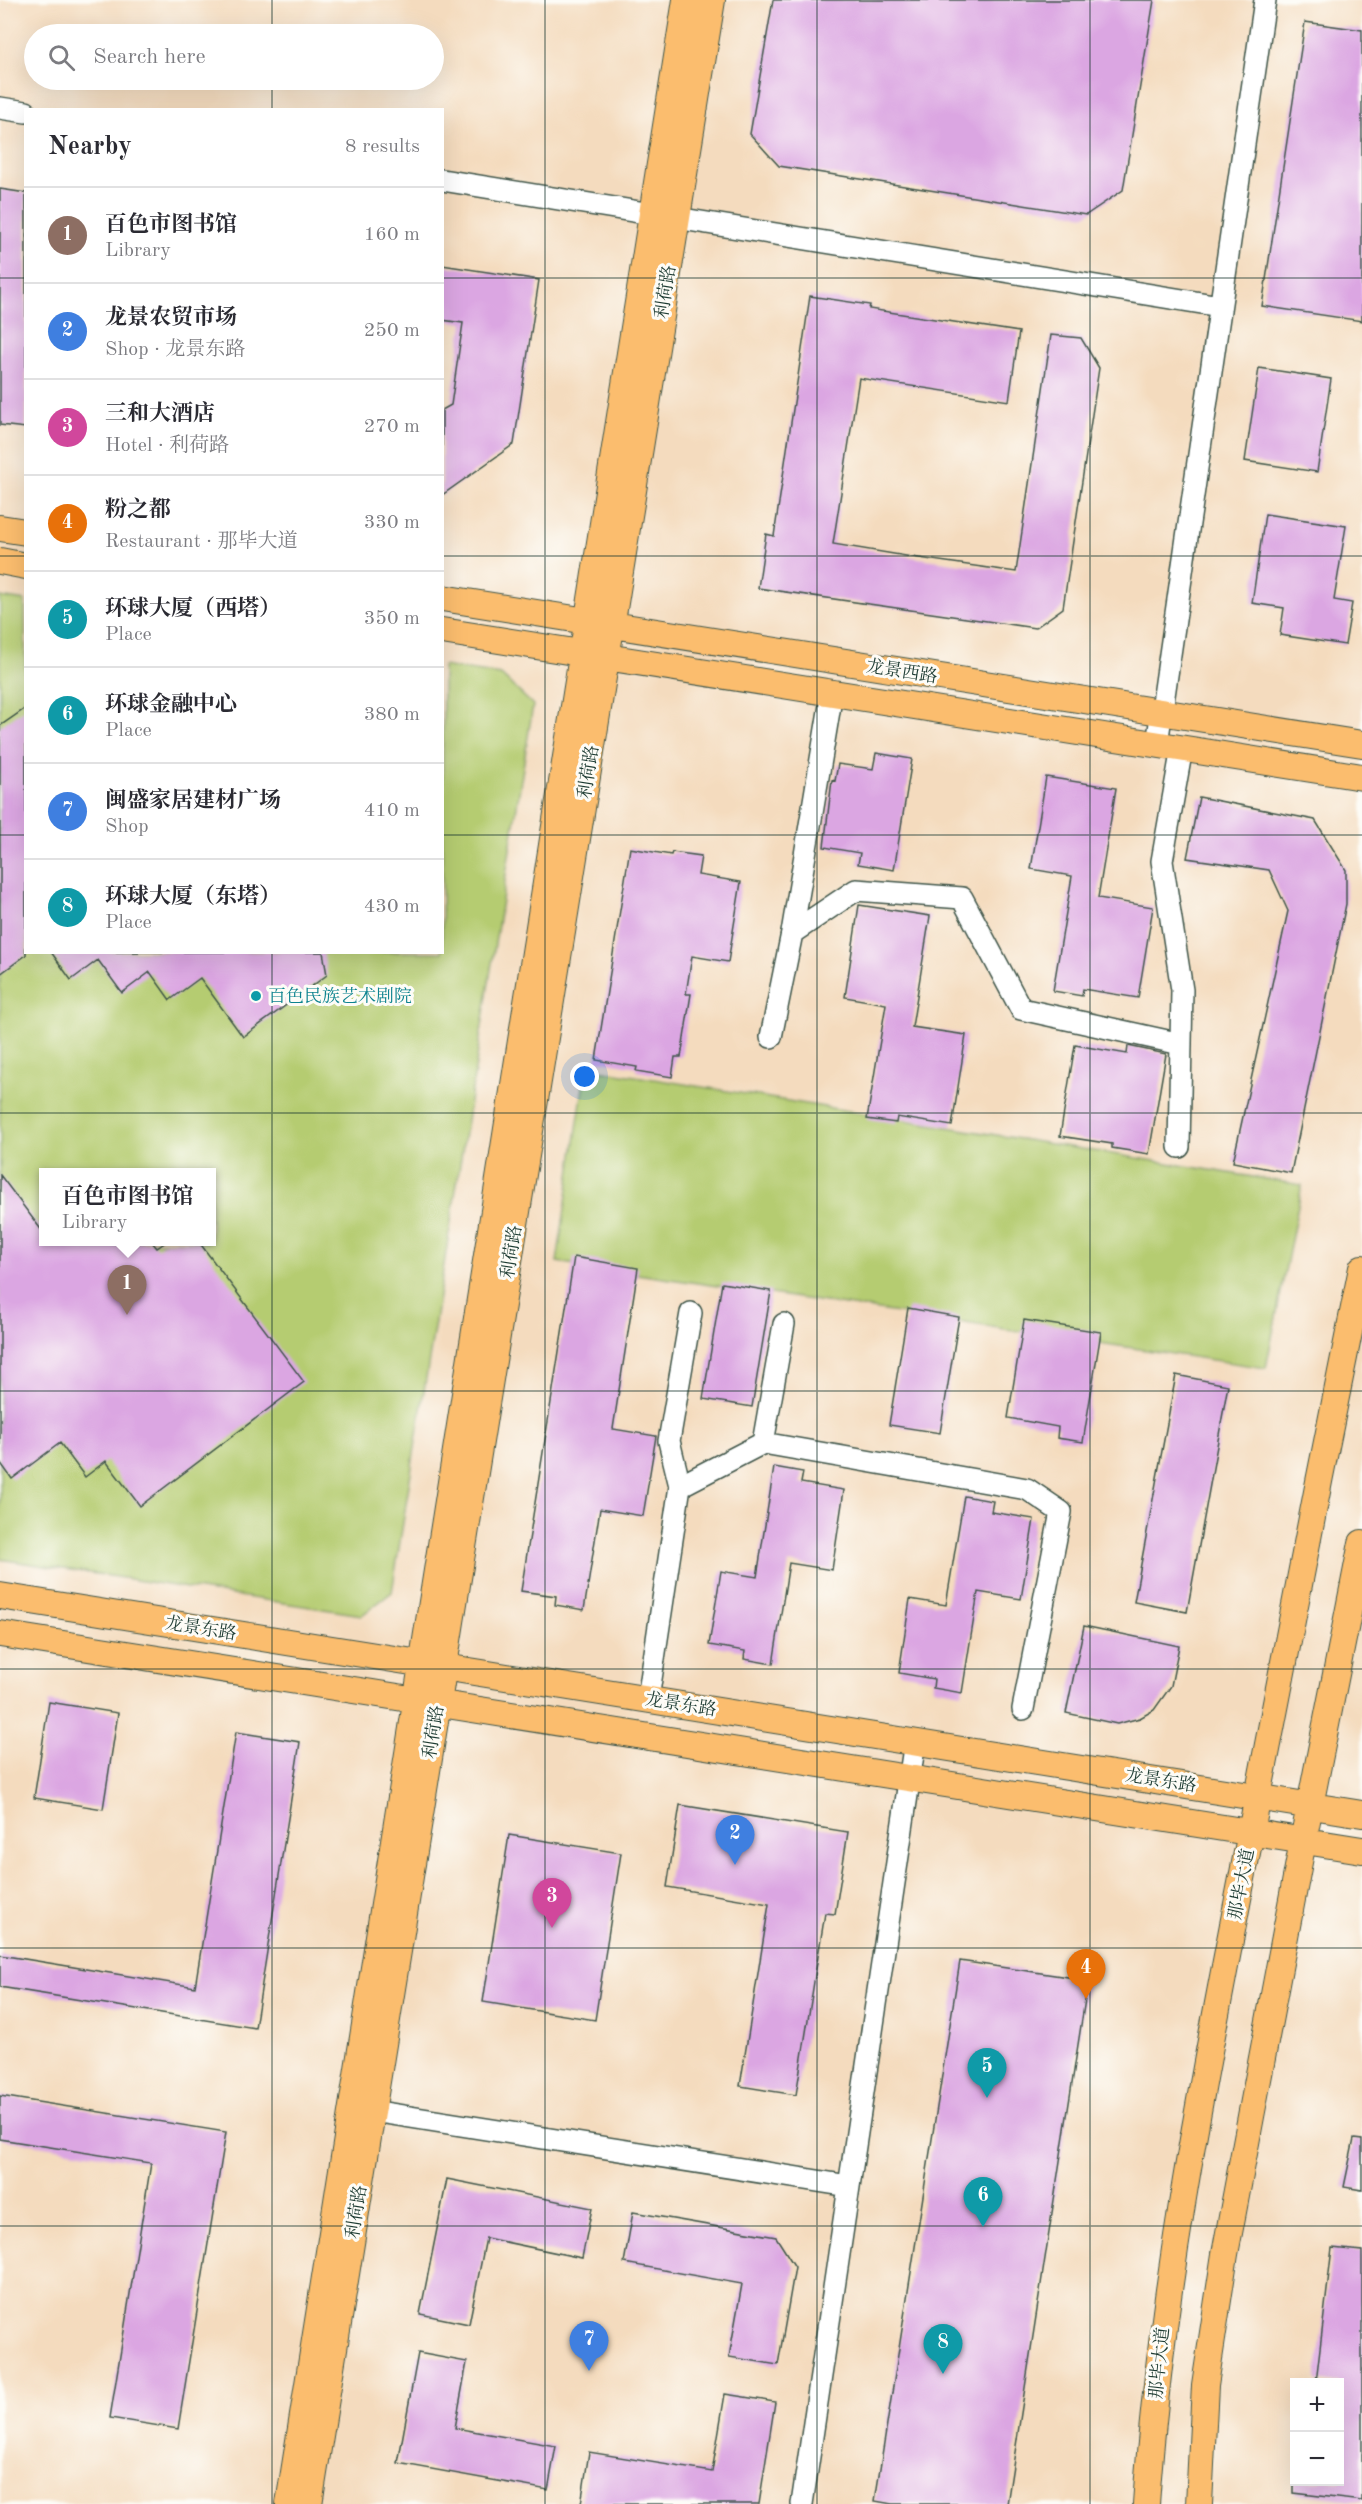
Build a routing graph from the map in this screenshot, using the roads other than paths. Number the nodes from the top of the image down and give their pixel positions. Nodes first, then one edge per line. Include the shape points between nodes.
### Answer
1 (686, 0) edge
2 (712, 0) edge
3 (1265, 0) edge
4 (0, 108) edge
5 (24, 112) edge
6 (444, 180) edge
7 (652, 214) junction
8 (677, 218) junction
9 (1220, 306) junction
10 (0, 528) edge
11 (24, 532) edge
12 (0, 561) edge
13 (24, 566) edge
14 (444, 598) edge
15 (600, 623) junction
16 (444, 632) edge
17 (595, 656) junction
18 (832, 693) junction
19 (1160, 712) junction
20 (1157, 744) junction
21 (1362, 744) edge
22 (1182, 748) junction
23 (1362, 777) edge
24 (792, 933) junction
25 (771, 1037) dead end
26 (1181, 1044) junction
27 (1179, 1147) dead end
28 (1362, 1268) edge
29 (691, 1313) dead end
30 (784, 1324) dead end
31 (764, 1443) junction
32 (680, 1486) junction
33 (1362, 1543) edge
34 (0, 1596) edge
35 (0, 1634) edge
36 (433, 1665) junction
37 (648, 1699) junction
38 (427, 1702) junction
39 (1023, 1709) dead end
40 (915, 1741) junction
41 (909, 1778) junction
42 (1257, 1795) junction
43 (1310, 1806) junction
44 (1362, 1814) edge
45 (1251, 1832) junction
46 (1303, 1841) junction
47 (1362, 1850) edge
48 (372, 2111) junction
49 (849, 2186) junction
50 (289, 2504) edge
51 (309, 2504) edge
52 (802, 2504) edge
53 (1146, 2504) edge
54 (1198, 2504) edge

1 - 7 main road, 利荷路
2 - 8 main road, 利荷路
3 - 9 street
4 - 5 street
6 - 7 street
7 - 8 street
7 - 15 main road, 利荷路
8 - 9 street
8 - 15 main road, 利荷路
9 - 19 street
10 - 11 main road
12 - 13 main road
14 - 15 main road, 龙景西路
15 - 17 main road, 利荷路
15 - 19 main road, 龙景西路
16 - 17 main road, 龙景西路
17 - 18 main road, 龙景西路
17 - 36 main road, 利荷路
18 - 20 main road, 龙景西路
18 - 24 street
19 - 20 street
19 - 21 main road, 龙景西路
20 - 22 main road, 龙景西路
22 - 23 main road, 龙景西路
22 - 26 street via 1162,861 1182,990
24 - 25 street
24 - 26 street via 856,890 962,898 1020,1010
26 - 27 street
28 - 42 main road, 那毕大道
29 - 32 street via 669,1441
30 - 31 street
31 - 32 street
31 - 39 street via 1027,1489 1061,1512
32 - 37 street
33 - 43 main road
34 - 36 main road, 龙景东路
35 - 38 main road, 龙景东路
36 - 37 main road, 龙景东路
36 - 38 main road, 利荷路
37 - 40 main road, 龙景东路
38 - 41 main road, 龙景东路
38 - 48 main road, 利荷路
38 - 50 main road, 利荷路
40 - 41 street
40 - 42 main road, 龙景东路
41 - 45 main road, 龙景东路
41 - 49 street
42 - 43 main road, 龙景东路
42 - 45 main road, 那毕大道
43 - 44 main road, 龙景东路
43 - 46 main road
45 - 46 main road, 龙景东路
45 - 53 main road, 那毕大道 via 1191,2144 1165,2308
46 - 47 main road, 龙景东路
46 - 54 main road via 1225,2254 1205,2385
48 - 49 street
48 - 51 main road, 利荷路
49 - 52 street

